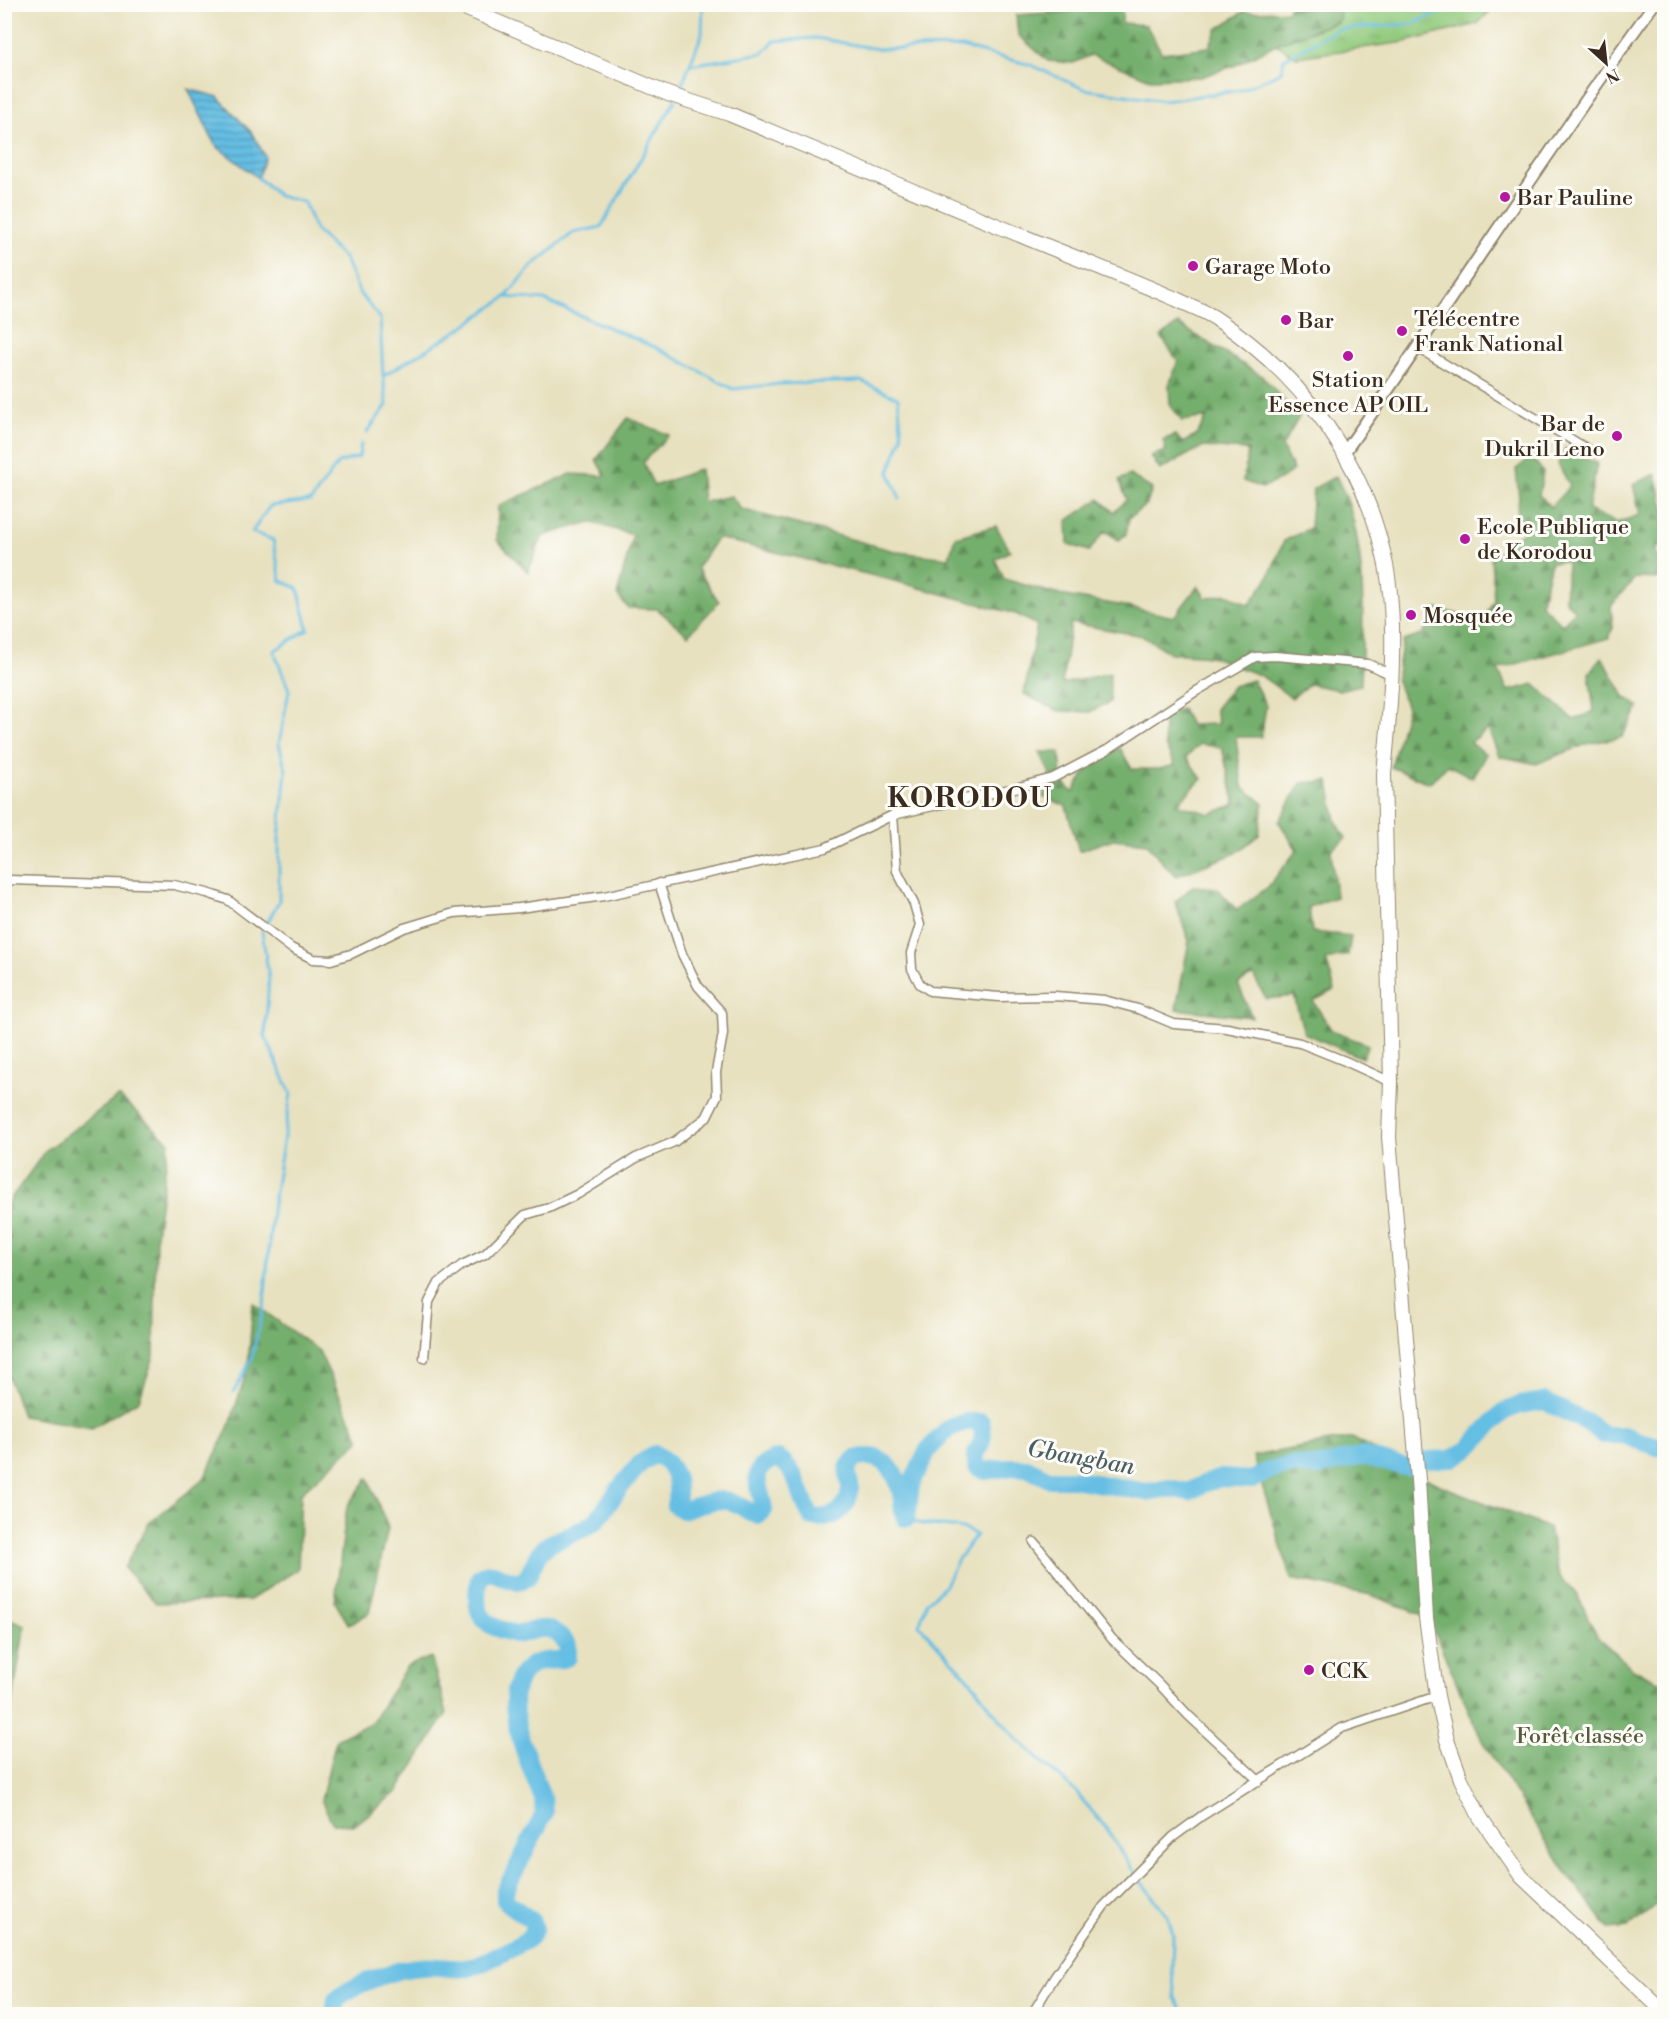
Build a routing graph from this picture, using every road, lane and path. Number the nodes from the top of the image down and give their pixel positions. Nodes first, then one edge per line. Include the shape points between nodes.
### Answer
1 (454, 4) edge
2 (1654, 4) edge
3 (1418, 348) junction
4 (1344, 453) junction
5 (1594, 453) dead end
6 (1390, 674) junction
7 (893, 815) junction
8 (659, 883) junction
9 (4, 884) edge
10 (1391, 1082) junction
11 (424, 1358) dead end
12 (1034, 1542) dead end
13 (1437, 1696) junction
14 (1259, 1781) junction
15 (1665, 2012) edge
16 (1032, 2014) edge

1 - 4 highway via 1137,282 1216,318 1259,350 1298,387
2 - 3 street via 1569,122
3 - 4 street
3 - 5 street
4 - 6 highway via 1367,498 1386,566 1392,629
6 - 7 street via 1368,664 1255,657 1107,750 1053,778
6 - 10 highway via 1384,774
7 - 8 street via 825,848
7 - 10 street via 897,871 920,925 911,953 912,969 920,984 930,991 1104,1000 1174,1024 1300,1042
8 - 9 street via 604,896 454,913 404,928 331,960 313,959 291,948 228,900 174,885 9,880
8 - 11 street via 682,954 699,986 722,1014 717,1096 706,1118 674,1142 636,1158 578,1194 525,1215 486,1254 462,1265 439,1283 429,1302
10 - 13 highway via 1389,1137 1426,1618
12 - 14 street via 1112,1639
13 - 14 street via 1342,1728
13 - 15 highway via 1461,1779 1480,1817 1521,1876
14 - 16 street via 1173,1837 1104,1906

